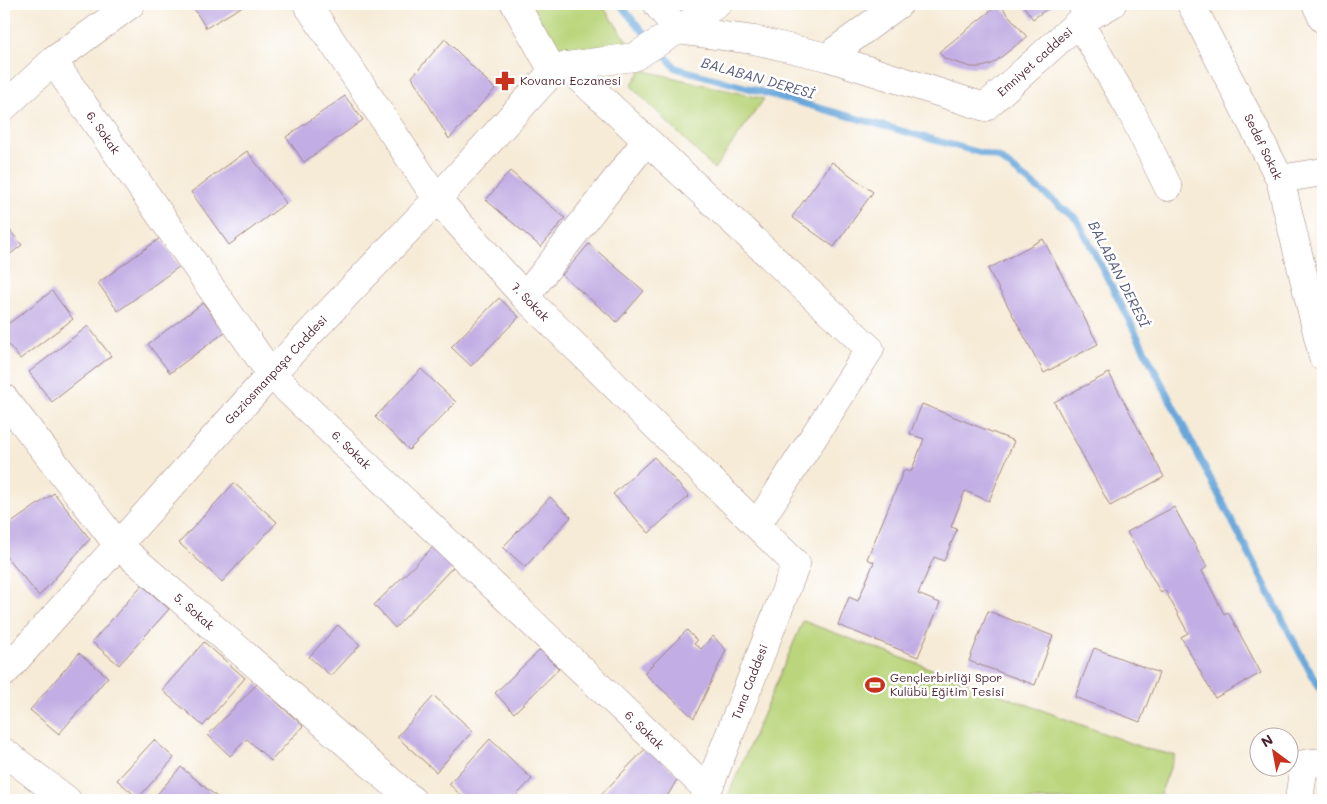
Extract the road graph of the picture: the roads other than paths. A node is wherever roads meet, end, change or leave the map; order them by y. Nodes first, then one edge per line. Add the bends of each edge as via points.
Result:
1 (132, 4) edge
2 (515, 4) edge
3 (657, 4) edge
4 (717, 4) edge
5 (899, 4) edge
6 (1112, 4) edge
7 (1191, 4) edge
8 (1316, 4) edge
9 (319, 9) edge
10 (1323, 19) edge
11 (1079, 22) junction
12 (678, 30) junction
13 (827, 57) junction
14 (53, 61) junction
15 (560, 69) junction
16 (4, 107) edge
17 (646, 141) junction
18 (1323, 172) edge
19 (1280, 179) junction
20 (1168, 187) dead end
21 (436, 199) junction
22 (525, 297) junction
23 (1323, 357) edge
24 (271, 374) junction
25 (4, 398) edge
26 (757, 525) junction
27 (118, 546) junction
28 (796, 564) joint
29 (4, 674) edge
30 (4, 752) edge
31 (1321, 763) edge
32 (706, 795) edge
33 (67, 800) edge
34 (412, 800) edge
35 (1299, 800) edge

1 - 14 street
2 - 15 street
3 - 12 street
4 - 12 street
5 - 13 street
6 - 11 street, Emniyet caddesi
7 - 19 street, Sedef Sokak
8 - 10 street
9 - 21 street, 7. Sokak
11 - 13 street, Emniyet caddesi via 985,107
11 - 20 street via 1132,111
12 - 13 street via 754,40
12 - 15 street via 634,57
14 - 16 street
14 - 24 street, 6. Sokak
15 - 17 street
15 - 21 street, Gaziosmanpaşa Caddesi
17 - 22 street
17 - 26 street via 870,349
18 - 19 street
19 - 23 street, Sedef Sokak
21 - 22 street, 7. Sokak
21 - 24 street, Gaziosmanpaşa Caddesi
22 - 26 street, 7. Sokak
24 - 27 street, Gaziosmanpaşa Caddesi
24 - 32 street, 6. Sokak
25 - 27 street, 5. Sokak
26 - 28 street, 7. Sokak
27 - 29 street, Gaziosmanpaşa Caddesi
27 - 34 street, 5. Sokak
28 - 32 street, Tuna Caddesi
30 - 33 street
31 - 35 street via 1304,764

